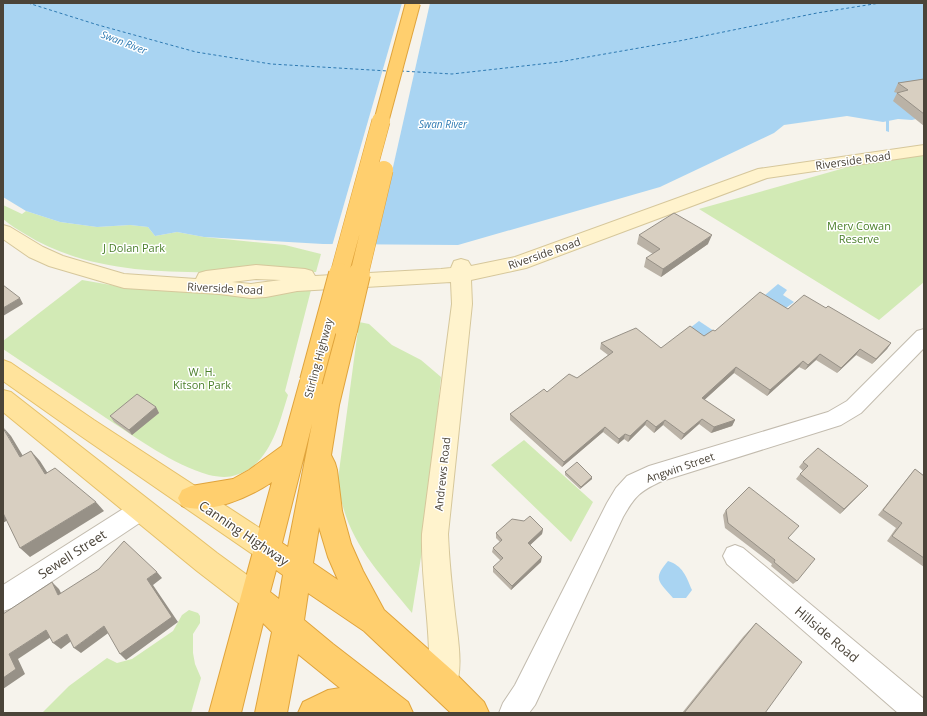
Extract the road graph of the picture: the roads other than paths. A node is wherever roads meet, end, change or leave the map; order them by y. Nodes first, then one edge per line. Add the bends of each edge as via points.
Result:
1 (413, 3) edge
2 (423, 3) edge
3 (924, 145) edge
4 (924, 150) edge
5 (3, 231) edge
6 (461, 270) junction
7 (924, 336) edge
8 (3, 368) edge
9 (322, 381) junction
10 (3, 399) edge
11 (306, 451) junction
12 (192, 498) junction
13 (142, 509) junction
14 (268, 549) junction
15 (735, 556) dead end
16 (299, 570) junction
17 (255, 598) junction
18 (3, 599) edge
19 (374, 621) junction
20 (288, 626) junction
21 (443, 683) junction
22 (386, 704) edge
23 (225, 713) edge
24 (271, 713) edge
25 (314, 713) edge
26 (473, 713) edge
27 (513, 713) edge
28 (919, 713) edge

1 - 9 highway, Stirling Highway, bridge
2 - 9 highway, Stirling Highway, bridge
3 - 6 street, Riverside Road via 731,175 539,250
4 - 6 street, Riverside Road via 764,173 520,263
5 - 6 street, Riverside Road via 36,252 56,261 124,281 251,291 297,284
6 - 21 street, Andrews Road via 462,304 435,534 444,652
7 - 27 street, Angwin Street via 854,407 834,418 635,482 615,510 525,695
8 - 12 main road, Canning Highway
9 - 11 highway, Stirling Highway
10 - 13 main road
11 - 12 highway via 234,490
11 - 14 highway, Stirling Highway
11 - 16 highway, Stirling Highway
11 - 19 highway via 326,475 330,517 341,558
12 - 14 main road, Canning Highway
13 - 17 main road
13 - 18 street, Sewell Street
14 - 16 highway, Canning Highway
14 - 17 highway, Stirling Highway
15 - 28 street, Hillside Road
16 - 19 highway, Canning Highway
16 - 20 highway, Stirling Highway
17 - 20 highway
17 - 23 highway, Stirling Highway
19 - 21 highway, Canning Highway
20 - 22 highway
20 - 24 highway, Stirling Highway
21 - 26 highway, Canning Highway
22 - 25 highway via 328,706

